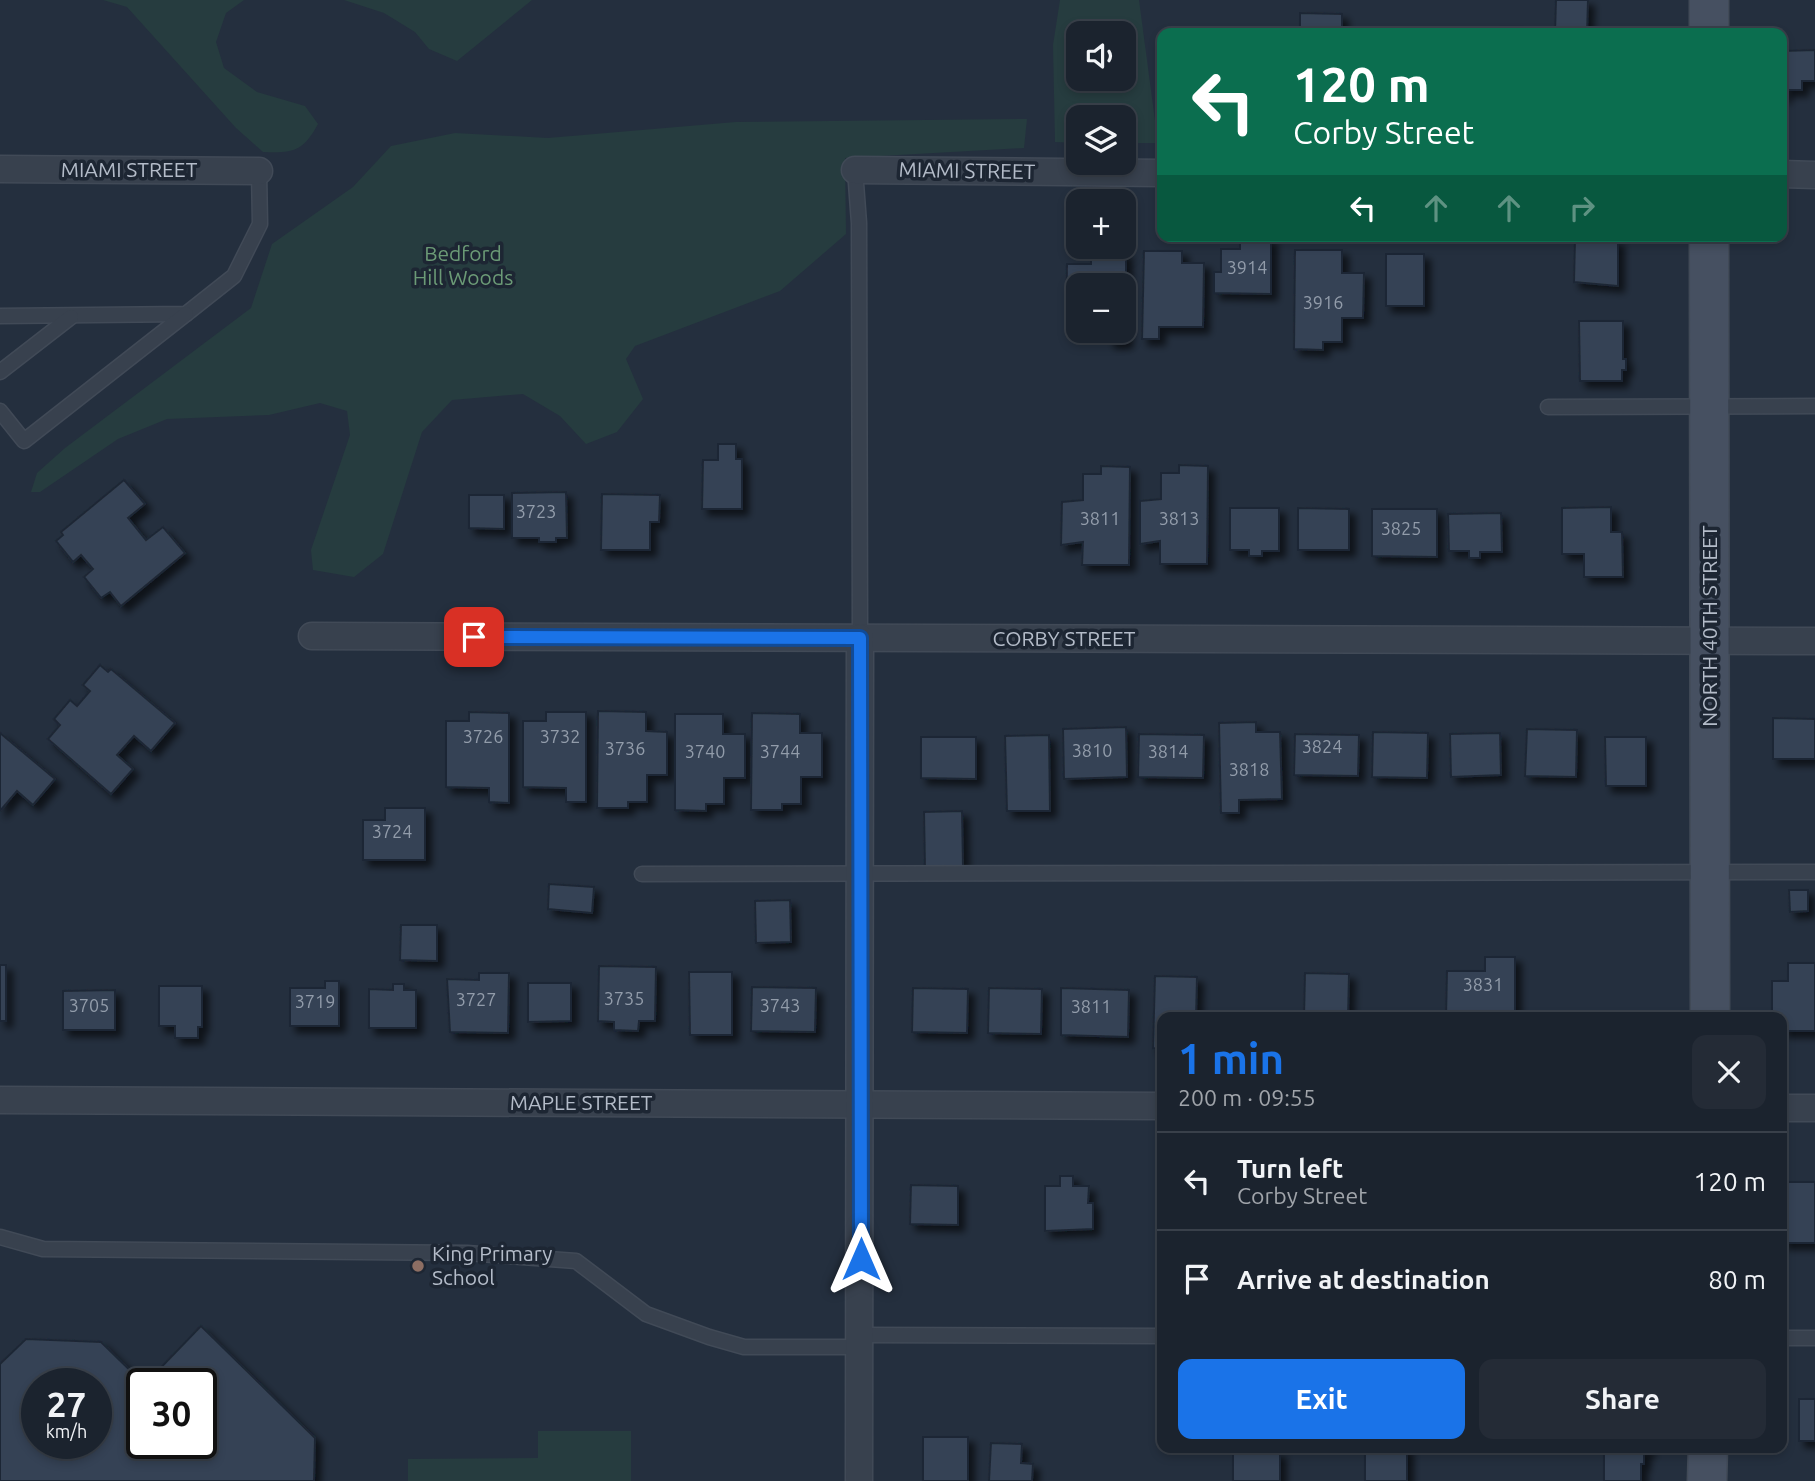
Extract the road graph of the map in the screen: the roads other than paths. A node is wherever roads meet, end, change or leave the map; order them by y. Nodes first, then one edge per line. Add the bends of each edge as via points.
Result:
1 (1709, 0) edge
2 (1709, 28) edge
3 (0, 169) edge
4 (856, 170) joint
5 (259, 171) joint
6 (1157, 173) edge
7 (1787, 174) edge
8 (1815, 175) edge
9 (1709, 242) edge
10 (186, 314) junction
11 (0, 316) edge
12 (71, 317) junction
13 (0, 372) edge
14 (1710, 405) junction
15 (1815, 405) edge
16 (1548, 407) dead end
17 (0, 411) edge
18 (313, 636) dead end
19 (860, 638) junction
20 (1710, 640) junction
21 (1815, 641) edge
22 (1710, 872) junction
23 (1815, 872) edge
24 (861, 873) junction
25 (642, 874) dead end
26 (1710, 1012) edge
27 (0, 1100) edge
28 (861, 1105) junction
29 (1157, 1106) edge
30 (1787, 1108) edge
31 (1815, 1108) edge
32 (0, 1237) edge
33 (1157, 1336) edge
34 (1787, 1338) edge
35 (1815, 1338) edge
36 (861, 1341) junction
37 (1708, 1453) edge
38 (859, 1481) edge
39 (1707, 1481) edge

1 - 2 street
3 - 5 street, MIAMI STREET
4 - 6 street, MIAMI STREET
4 - 19 lane
5 - 10 lane via 260,224 255,235 234,276
7 - 8 street
9 - 14 street, NORTH 40TH STREET
10 - 12 lane
10 - 17 lane via 24,441
11 - 12 lane
12 - 13 lane
14 - 15 lane
14 - 16 lane
14 - 20 street, NORTH 40TH STREET
18 - 19 street, CORBY STREET
19 - 20 street, CORBY STREET
19 - 24 street
20 - 21 street, CORBY STREET
20 - 22 street, NORTH 40TH STREET
22 - 23 lane
22 - 24 lane
22 - 26 street, NORTH 40TH STREET
24 - 25 lane
24 - 28 street
27 - 28 street, MAPLE STREET
28 - 29 street, MAPLE STREET
28 - 36 street
30 - 31 street
32 - 36 lane via 43,1249 467,1253 576,1261 646,1314 744,1347
33 - 36 lane
34 - 35 lane
36 - 38 street
37 - 39 street

